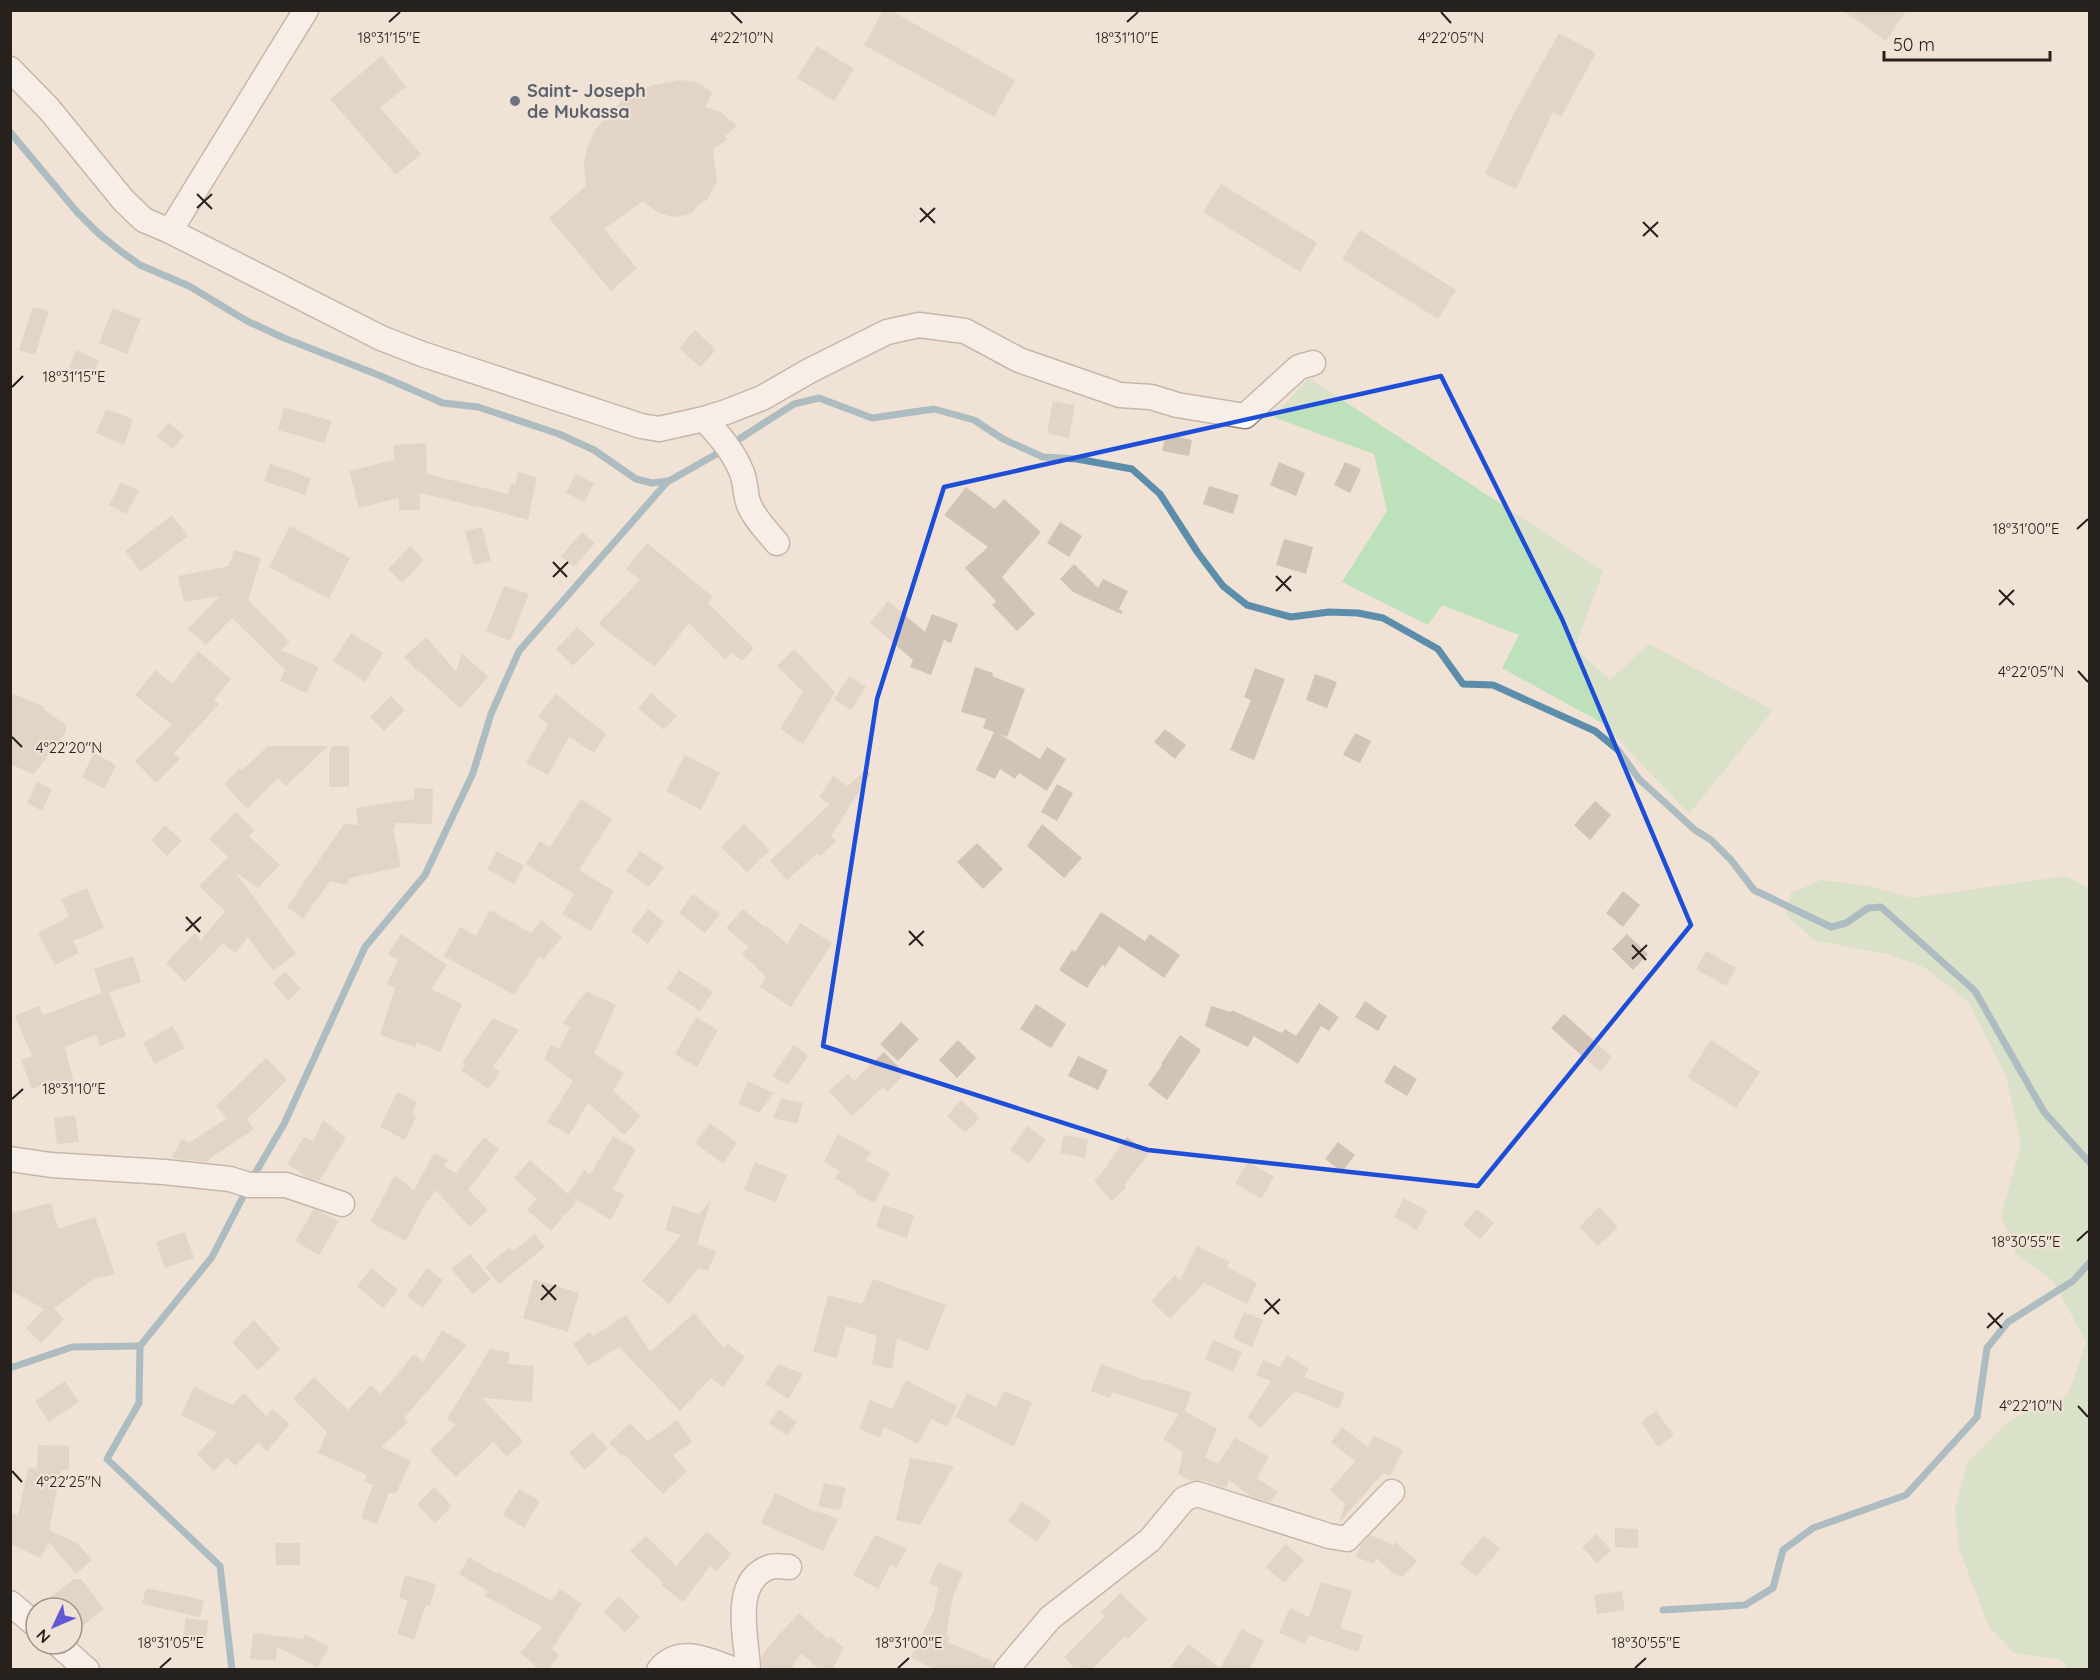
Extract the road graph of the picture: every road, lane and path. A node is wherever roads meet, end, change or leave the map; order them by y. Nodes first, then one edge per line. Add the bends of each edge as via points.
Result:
1 (306, 10) edge
2 (10, 69) edge
3 (170, 231) junction
4 (1313, 363) dead end
5 (704, 419) junction
6 (777, 543) dead end
7 (10, 1159) edge
8 (342, 1204) dead end
9 (1392, 1492) dead end
10 (789, 1567) dead end
11 (10, 1603) edge
12 (24, 1615) edge
13 (71, 1656) edge
14 (87, 1670) edge
15 (659, 1670) edge
16 (735, 1670) edge
17 (748, 1670) edge
18 (1006, 1670) edge

1 - 3 street
2 - 3 street via 49,109 124,201 144,220
3 - 5 street via 381,338 422,354 641,426 659,429
4 - 5 street via 1299,367 1245,416 1151,397 1120,395 1019,360 965,332 919,325 887,332 762,398
5 - 6 street via 725,441 743,474 749,504
7 - 8 street via 230,1179 249,1185 286,1185
9 - 18 street via 1347,1539 1197,1494 1184,1499 1150,1540 1050,1618
10 - 17 street via 771,1566 755,1577 744,1597
11 - 12 street
13 - 14 street
15 - 16 street via 687,1654

